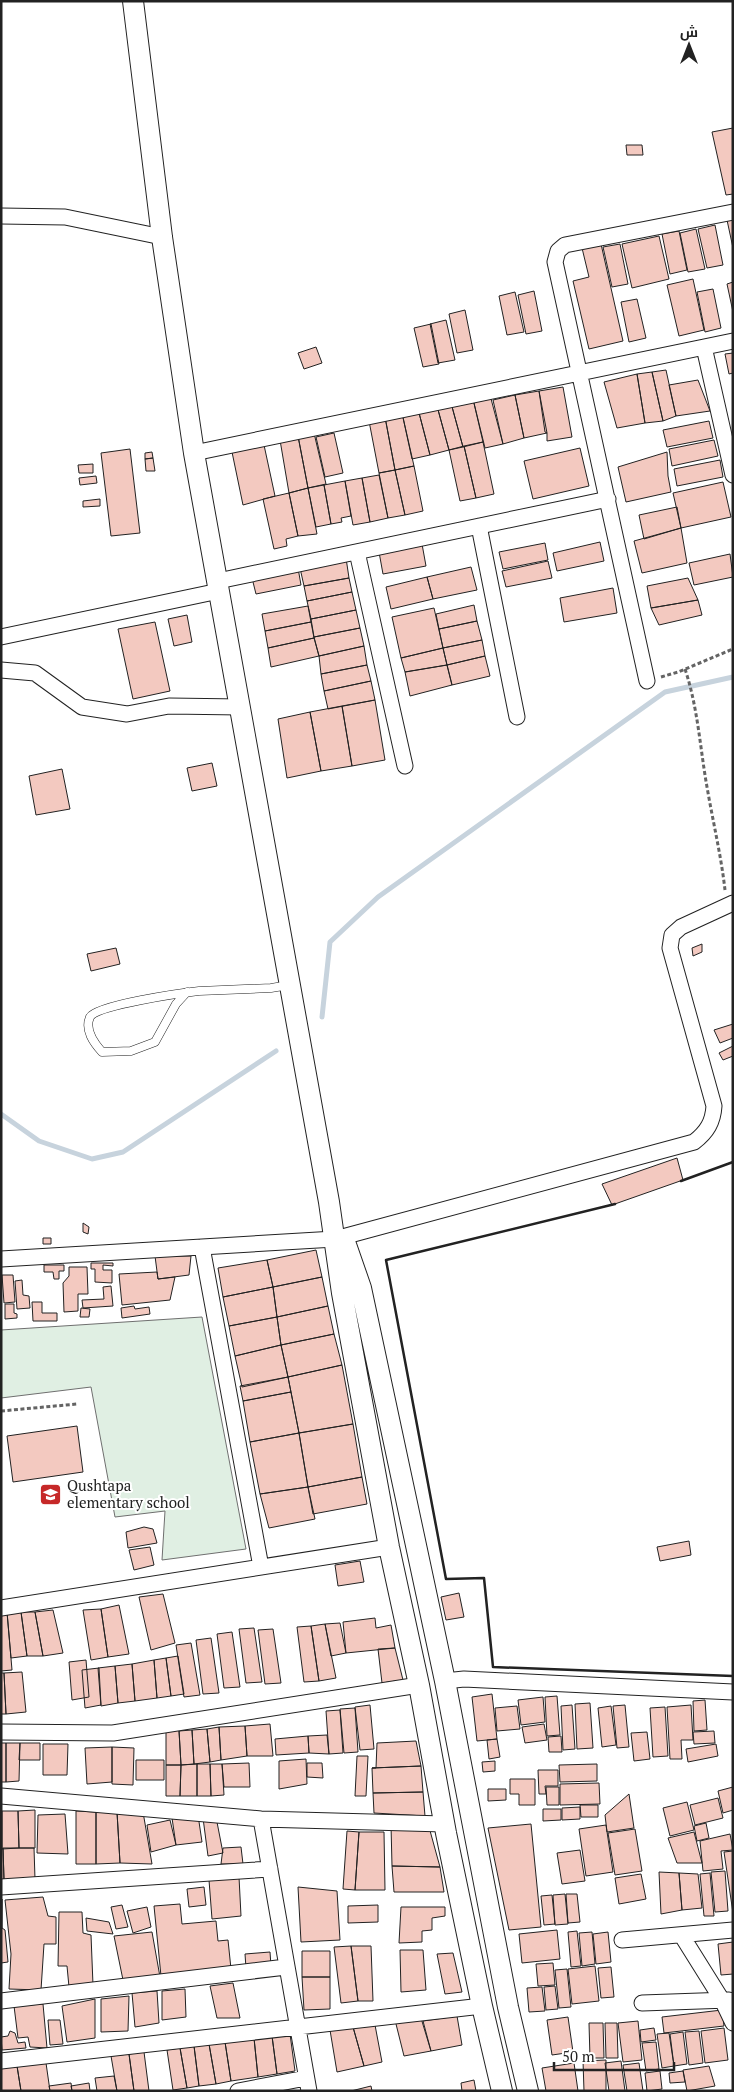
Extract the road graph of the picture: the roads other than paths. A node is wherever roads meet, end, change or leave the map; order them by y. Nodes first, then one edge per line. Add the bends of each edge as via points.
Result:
1 (133, 1) edge
2 (733, 212) edge
3 (1, 216) edge
4 (162, 237) junction
5 (733, 341) edge
6 (704, 347) junction
7 (579, 373) junction
8 (194, 453) junction
9 (733, 475) edge
10 (608, 499) junction
11 (479, 526) junction
12 (356, 552) junction
13 (218, 586) junction
14 (1, 637) edge
15 (1, 670) edge
16 (648, 681) road end
17 (241, 706) junction
18 (517, 717) dead end
19 (405, 766) dead end
20 (731, 909) edge
21 (290, 985) junction
22 (187, 992) junction
23 (339, 1238) junction
24 (202, 1247) junction
25 (1, 1259) edge
26 (389, 1547) junction
27 (262, 1567) junction
28 (1, 1608) edge
29 (445, 1681) junction
30 (419, 1685) junction
31 (733, 1692) edge
32 (1, 1732) edge
33 (1, 1796) edge
34 (261, 1819) junction
35 (444, 1824) junction
36 (270, 1869) junction
37 (1, 1886) edge
38 (733, 1930) edge
39 (682, 1936) junction
40 (622, 1940) dead end
41 (286, 1967) junction
42 (727, 2000) edge
43 (1, 2001) edge
44 (642, 2002) dead end
45 (482, 2006) junction
46 (733, 2022) edge
47 (296, 2027) junction
48 (1, 2061) edge
49 (308, 2085) edge
50 (238, 2091) edge
51 (502, 2091) edge
52 (528, 2091) edge

1 - 4 street
2 - 7 street via 565,245 558,251 555,262
3 - 4 street via 65,216
4 - 8 street
5 - 6 street
6 - 7 street
6 - 9 street
7 - 8 street
7 - 10 street
8 - 13 street
10 - 11 street
10 - 16 street
11 - 12 street
11 - 18 street
12 - 13 street
12 - 19 street
13 - 14 street
13 - 17 street
15 - 17 street via 35,673 82,706 127,714 168,706
17 - 21 street
20 - 23 street via 681,927 672,935 670,948 714,1106 713,1117 703,1136 684,1146
21 - 22 lane
21 - 23 street via 329,1202
22 - 22 lane via 96,1011 90,1018 93,1042 102,1052 131,1051 155,1042 176,1004
23 - 24 street
23 - 26 street via 342,1293
23 - 29 street via 361,1288
24 - 25 street
24 - 27 street
26 - 27 street
26 - 30 street
27 - 28 street
29 - 31 street
29 - 52 street via 508,2007
30 - 32 street via 112,1733
30 - 35 street
33 - 34 street
34 - 35 street
34 - 36 street
35 - 45 street
36 - 37 street
36 - 41 street
38 - 39 street
39 - 40 street
39 - 42 street
41 - 43 street
41 - 47 street
42 - 44 street
42 - 46 street
45 - 47 street
45 - 51 street
47 - 48 street
47 - 49 street
49 - 50 street

